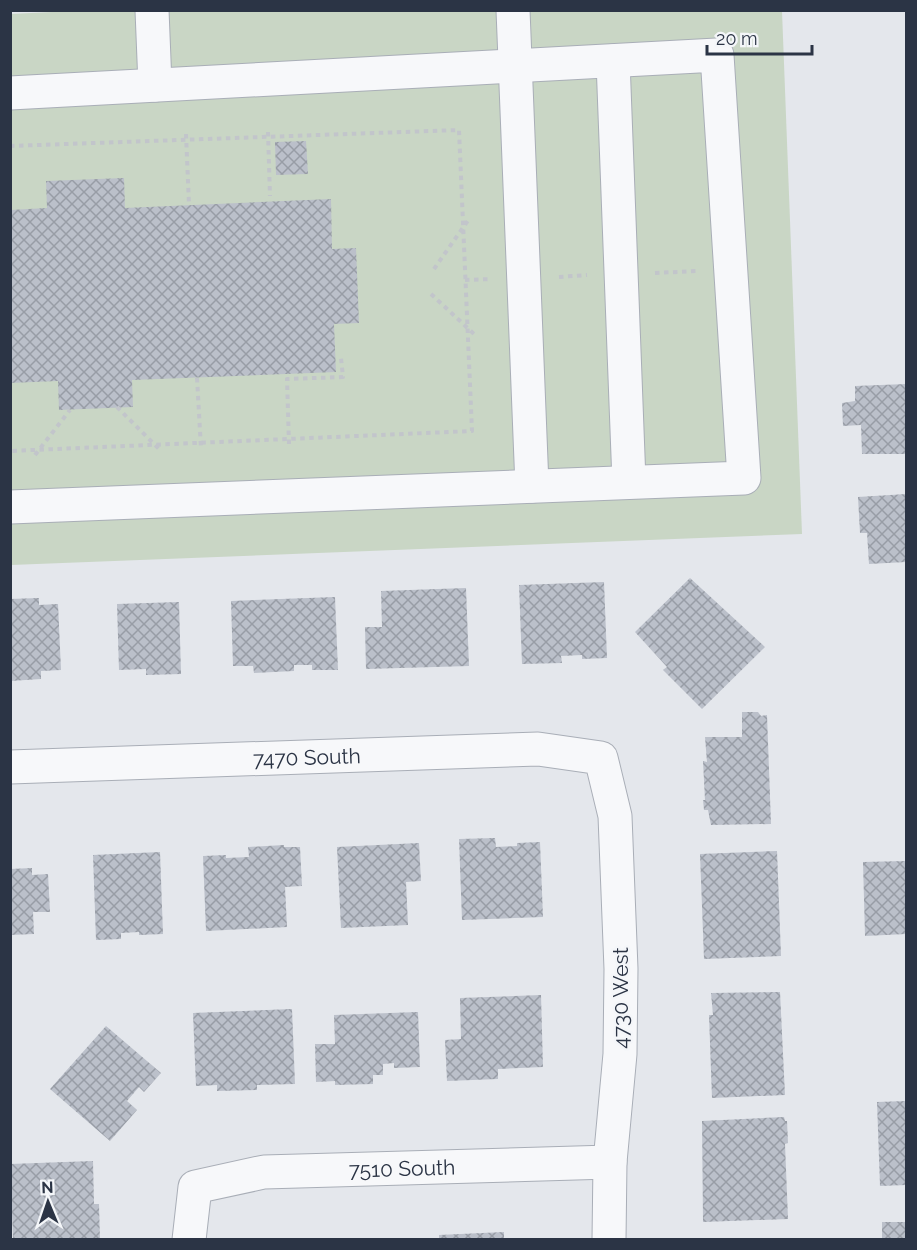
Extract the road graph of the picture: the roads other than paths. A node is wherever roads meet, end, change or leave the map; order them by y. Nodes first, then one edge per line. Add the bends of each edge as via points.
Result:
1 (152, 10) edge
2 (513, 10) edge
3 (613, 61) junction
4 (515, 66) junction
5 (155, 85) junction
6 (10, 93) edge
7 (629, 482) junction
8 (532, 486) junction
9 (10, 507) edge
10 (601, 758) joint
11 (10, 767) edge
12 (610, 1162) junction
13 (189, 1239) edge
14 (609, 1239) edge

1 - 5 street
2 - 4 street
3 - 4 street
3 - 7 street
3 - 7 street via 717,55 744,478
4 - 5 street
4 - 8 street
5 - 6 street
7 - 8 street
8 - 9 street
10 - 11 street, 7470 South via 538,749
10 - 12 street, 4730 West via 615,816 621,969 620,1054
12 - 13 street, 7510 South via 264,1172 195,1187
12 - 14 street, 4730 West

